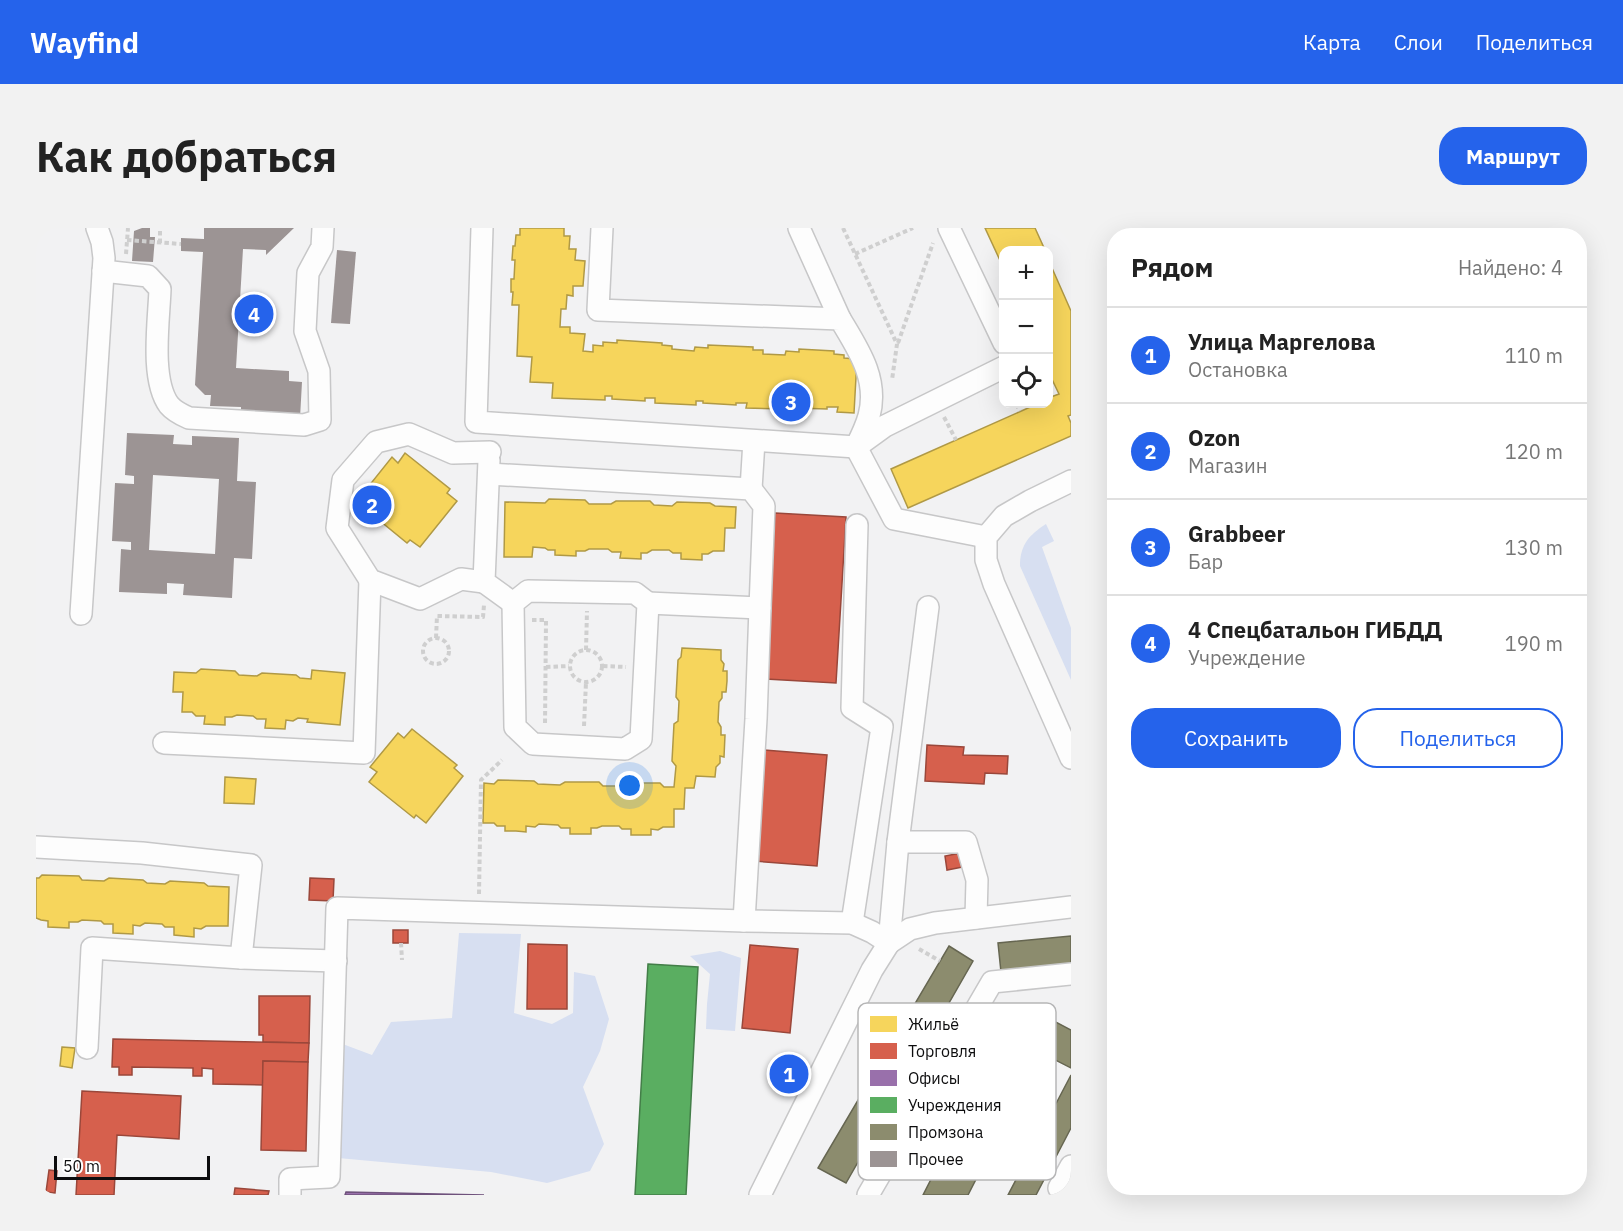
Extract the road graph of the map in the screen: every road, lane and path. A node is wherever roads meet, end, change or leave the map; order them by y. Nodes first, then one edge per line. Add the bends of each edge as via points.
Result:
1 (97, 228) edge
2 (160, 228) edge
3 (323, 228) edge
4 (482, 228) edge
5 (602, 228) edge
6 (799, 228) edge
7 (843, 228) edge
8 (913, 228) edge
9 (941, 233) edge
10 (127, 240) dead end
11 (160, 243) junction
12 (181, 244) dead end
13 (855, 254) junction
14 (103, 271) junction
15 (840, 319) junction
16 (999, 334) edge
17 (897, 344) junction
18 (999, 369) edge
19 (890, 391) dead end
20 (1018, 408) edge
21 (1020, 411) dead end
22 (491, 423) junction
23 (754, 441) junction
24 (856, 447) junction
25 (490, 452) junction
26 (489, 474) junction
27 (1071, 481) edge
28 (751, 489) junction
29 (857, 525) dead end
30 (986, 537) junction
31 (370, 580) junction
32 (488, 585) junction
33 (587, 592) junction
34 (648, 603) junction
35 (928, 607) dead end
36 (760, 608) junction
37 (514, 612) junction
38 (81, 614) dead end
39 (436, 638) junction
40 (586, 650) junction
41 (569, 666) junction
42 (546, 667) junction
43 (586, 682) junction
44 (515, 727) junction
45 (164, 743) dead end
46 (583, 747) junction
47 (1071, 758) edge
48 (501, 760) dead end
49 (898, 842) junction
50 (36, 847) edge
51 (1071, 907) edge
52 (479, 912) junction
53 (976, 918) junction
54 (744, 921) junction
55 (852, 923) junction
56 (401, 943) dead end
57 (889, 943) junction
58 (919, 949) dead end
59 (241, 958) junction
60 (402, 960) dead end
61 (336, 961) junction
62 (940, 962) dead end
63 (1071, 975) edge
64 (980, 1003) edge
65 (87, 1048) dead end
66 (1071, 1166) edge
67 (877, 1180) edge
68 (1062, 1192) edge
69 (290, 1195) edge
70 (760, 1195) edge
71 (868, 1195) edge

1 - 14 street via 102,242
2 - 11 path
3 - 14 street via 322,247 308,273 305,331 319,371 320,420 304,424 189,418 178,412 169,404 159,379 160,289 148,276
4 - 22 street via 476,422
5 - 15 street via 598,310
6 - 15 street
7 - 13 path
8 - 13 path
9 - 16 street
9 - 17 path
10 - 11 path
11 - 12 path
13 - 17 path
14 - 38 street via 101,426
15 - 24 street via 865,364 871,386 869,416
17 - 19 path
18 - 24 street via 885,426
20 - 21 path
22 - 23 street
22 - 25 street
23 - 24 street
23 - 28 street
24 - 30 street via 894,519
25 - 26 street
25 - 31 street via 453,453 409,434 376,442 343,480 337,528
26 - 28 street
26 - 32 street
27 - 30 street via 1004,516
28 - 36 street via 764,506
29 - 55 street via 852,708 882,727
30 - 47 street via 986,560 994,584
31 - 32 street via 420,599 461,579
31 - 45 street via 364,753
32 - 37 street
32 - 39 path via 483,617 436,616
33 - 34 street via 635,593
33 - 37 street via 528,591
33 - 40 path
34 - 36 street
34 - 46 street via 641,739 625,749
35 - 49 street
36 - 54 street
37 - 42 path via 546,620
37 - 44 street
39 - 39 path via 428,641 423,651 433,664 444,662 449,651 444,641
40 - 41 path via 576,653
40 - 43 path via 597,653 603,666 596,679
41 - 42 path
41 - 43 path via 576,679
42 - 44 path via 545,727
43 - 46 path
44 - 46 street via 532,744
48 - 52 path via 481,780
49 - 53 street via 966,842 977,880
49 - 57 street
50 - 59 street via 251,865
51 - 53 street
52 - 54 street
52 - 61 street via 337,908
53 - 57 street via 910,929
54 - 55 street
55 - 57 street
56 - 60 path
57 - 70 street
58 - 62 path
59 - 61 street
59 - 65 street via 92,948
61 - 69 street via 329,1177 290,1179
63 - 64 street via 992,982
66 - 68 street
67 - 71 street

